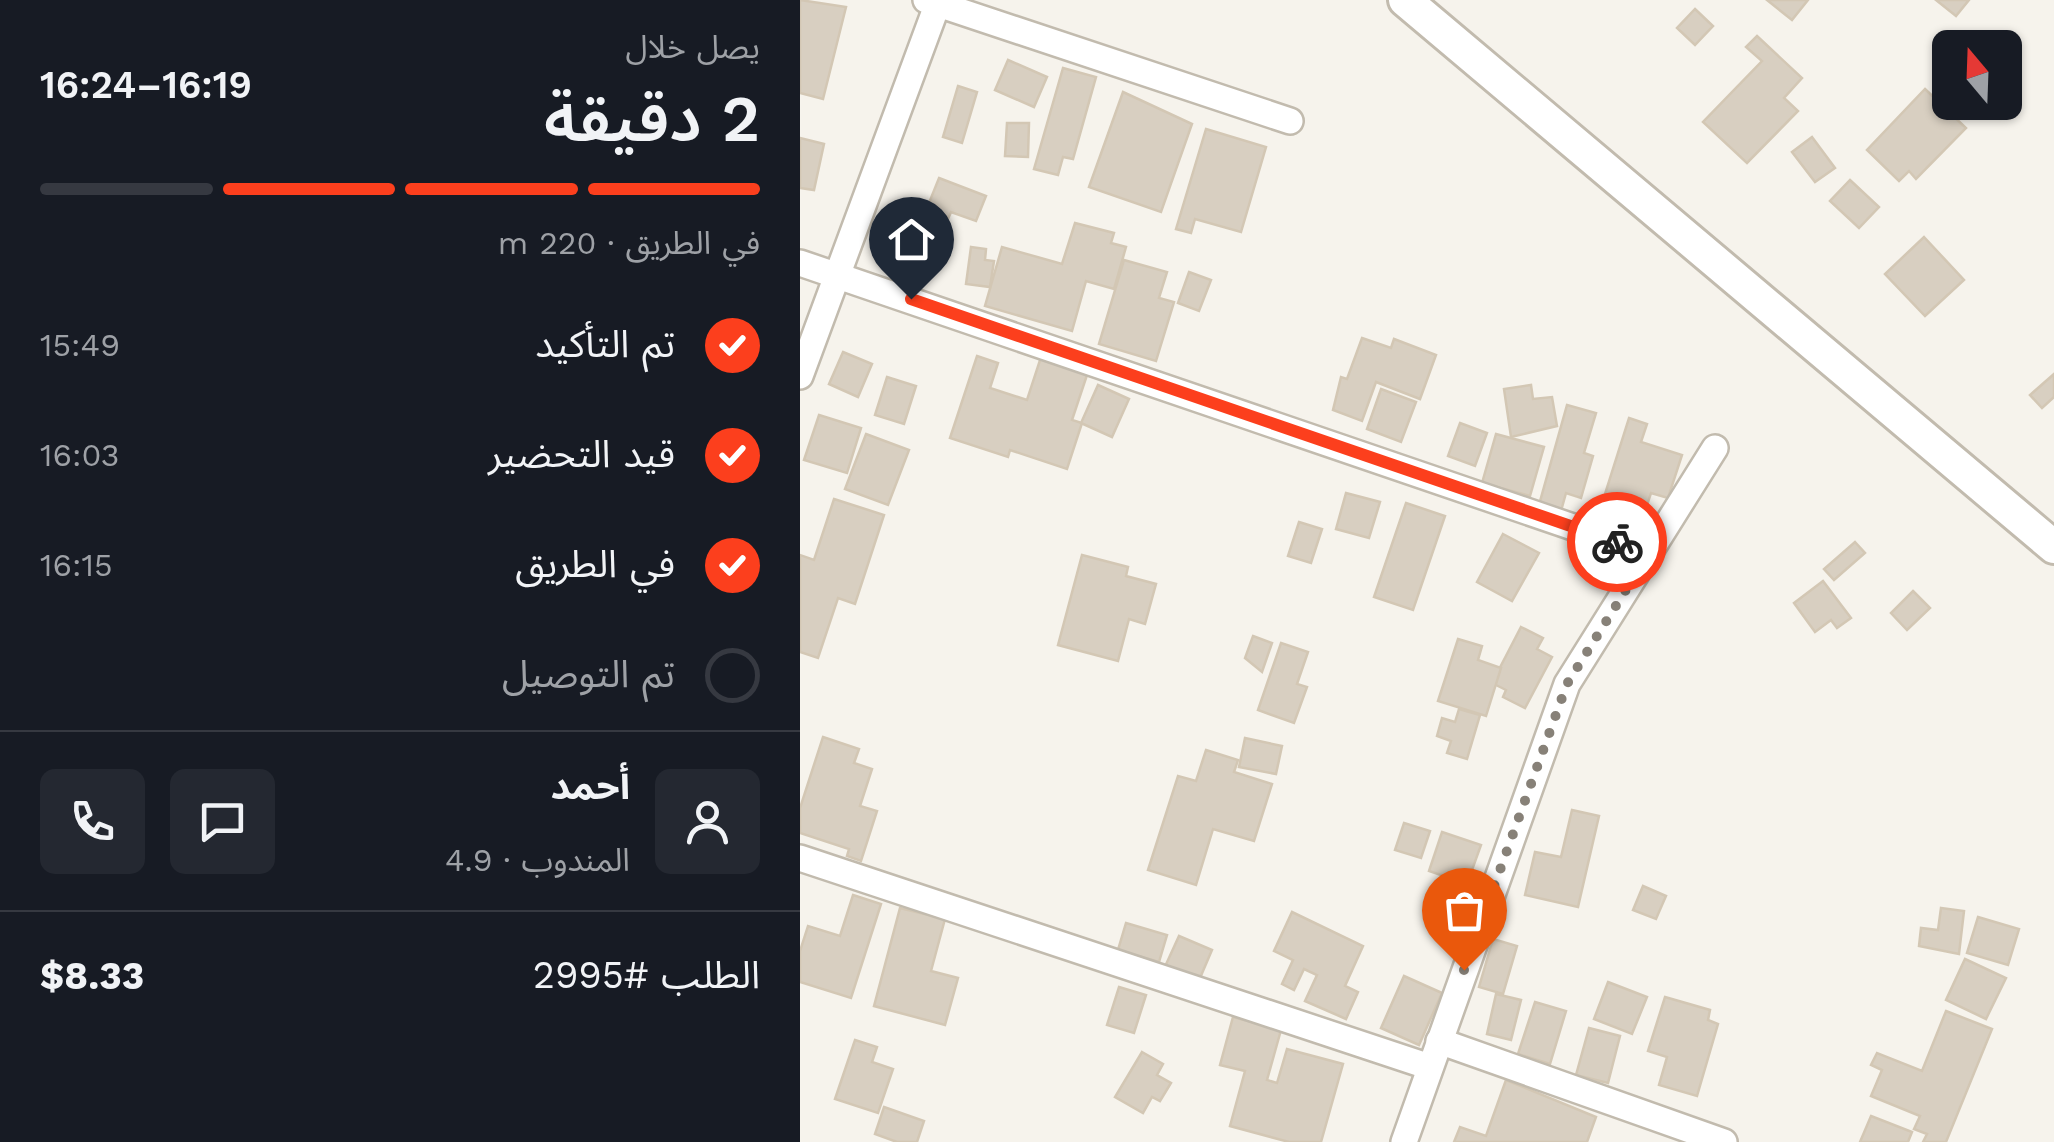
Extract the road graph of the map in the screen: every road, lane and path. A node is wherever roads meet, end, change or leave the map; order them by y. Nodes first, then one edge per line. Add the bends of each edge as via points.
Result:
1 (1405, 0) edge
2 (934, 1) edge
3 (1290, 121) dead end
4 (800, 263) edge
5 (837, 274) junction
6 (800, 376) edge
7 (1715, 448) dead end
8 (2054, 548) edge
9 (1649, 553) junction
10 (800, 858) edge
11 (1439, 1041) junction
12 (1430, 1067) junction
13 (1404, 1142) edge
14 (1724, 1142) edge

1 - 8 street
2 - 3 street
2 - 5 street
4 - 5 street
5 - 6 street
5 - 9 street
7 - 9 street
9 - 11 street via 1567,684
10 - 12 street
11 - 12 street
11 - 14 street
12 - 13 street

